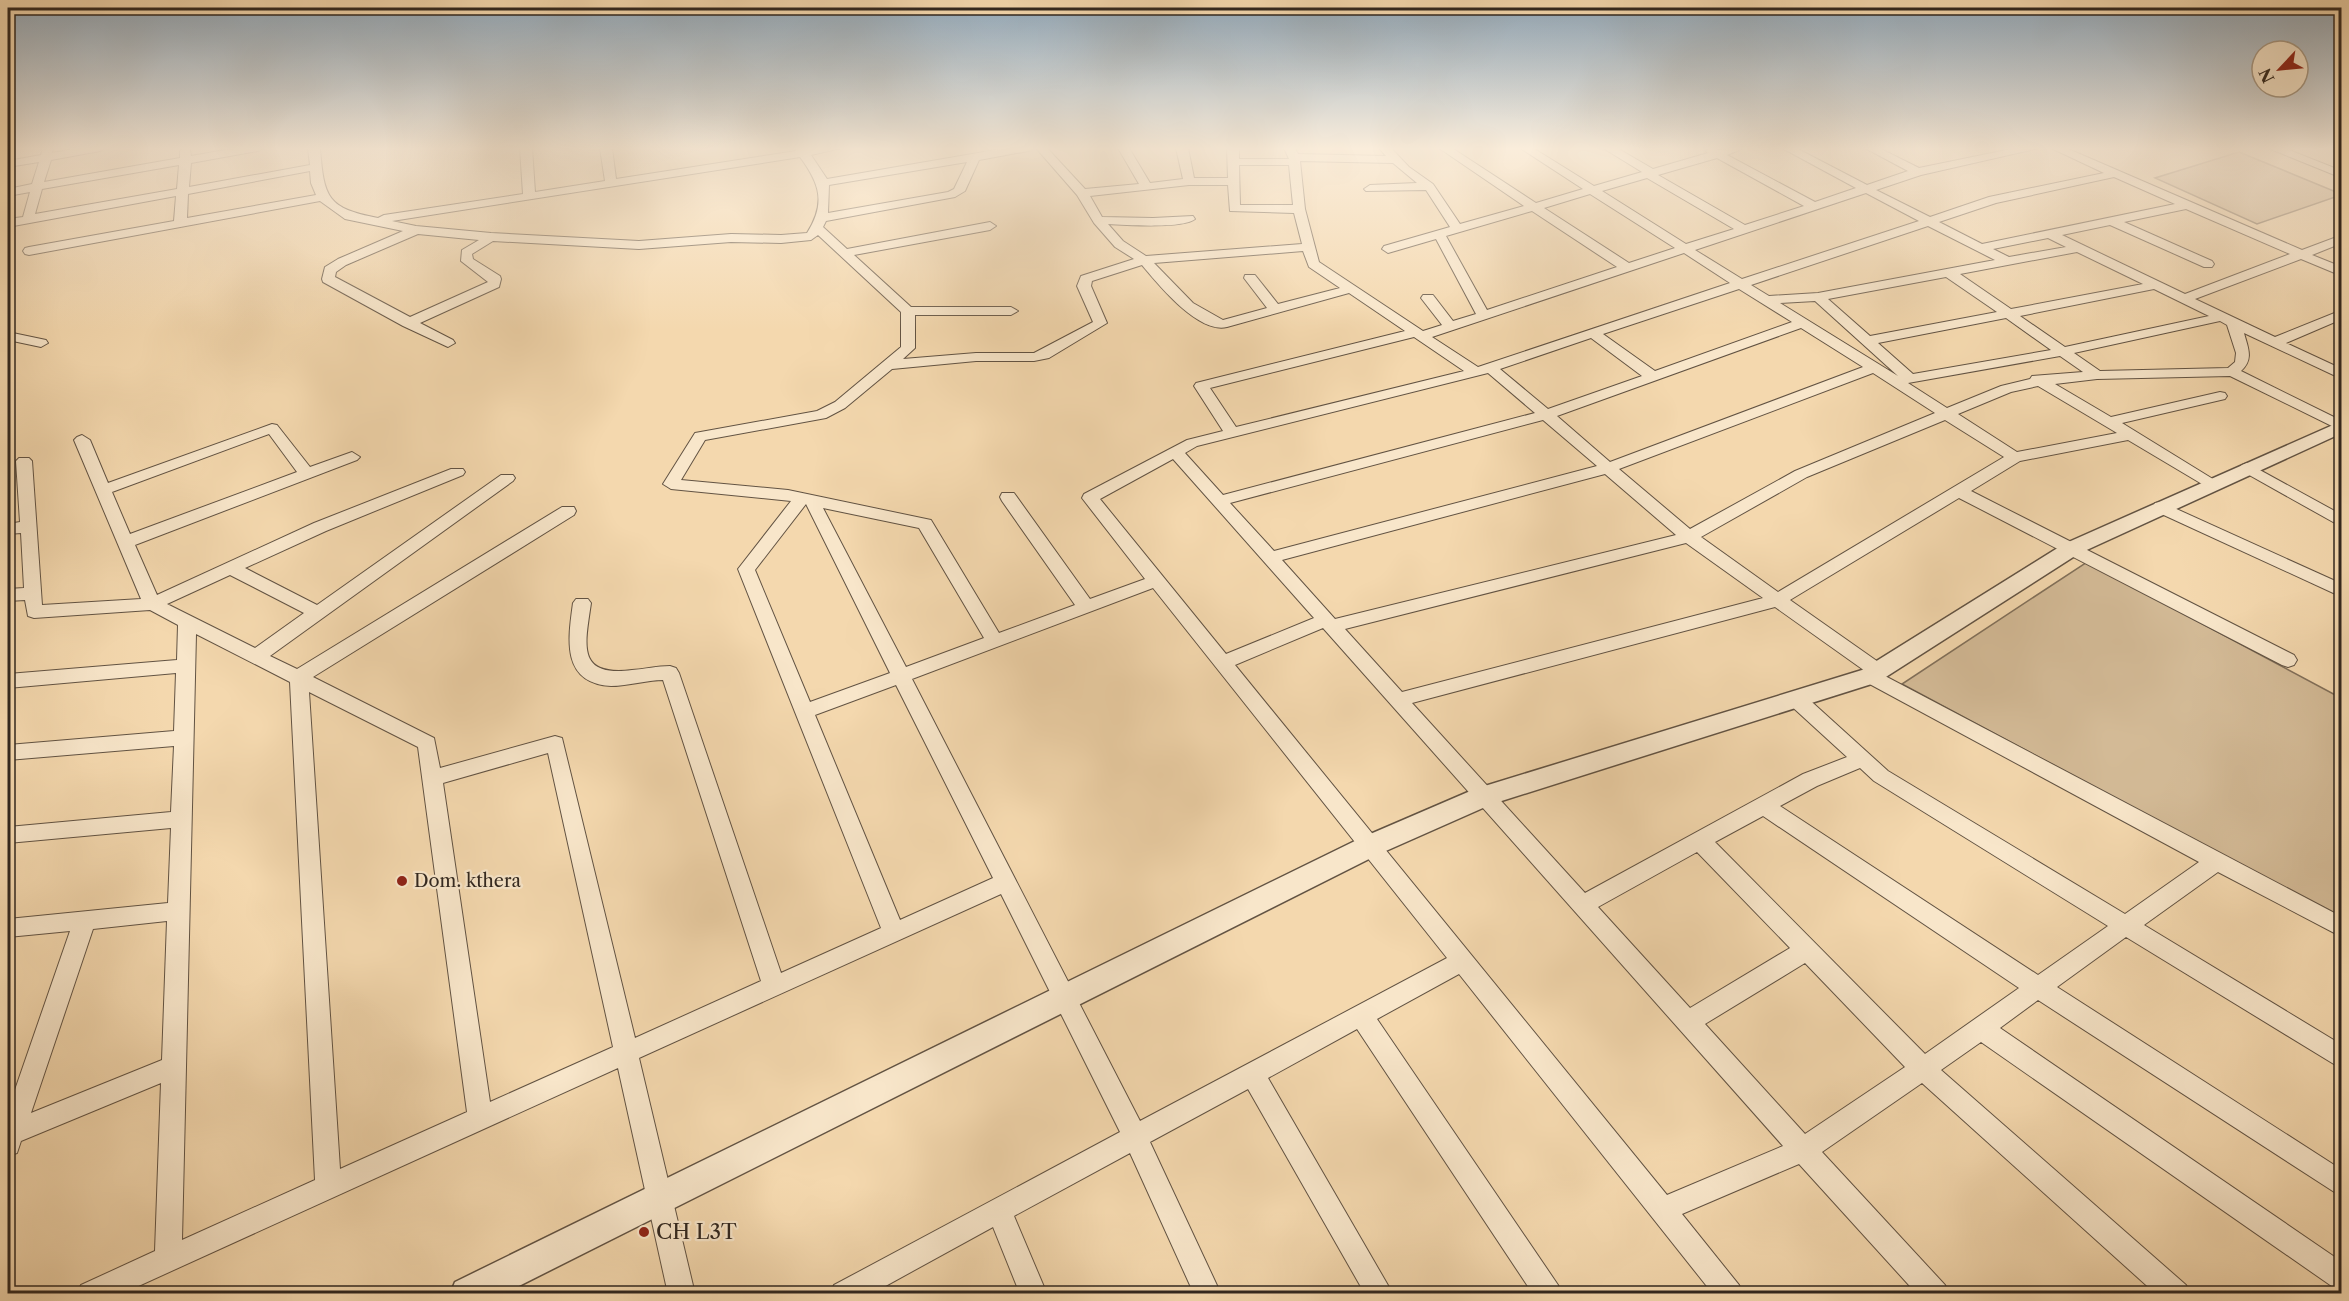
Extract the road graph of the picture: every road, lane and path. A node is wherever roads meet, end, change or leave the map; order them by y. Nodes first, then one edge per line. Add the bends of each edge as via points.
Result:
1 (31, 209) edge
2 (85, 209) edge
3 (181, 209) edge
4 (261, 209) edge
5 (339, 209) edge
6 (448, 209) edge
7 (823, 209) edge
8 (886, 209) edge
9 (1091, 209) edge
10 (1280, 209) edge
11 (1299, 209) joint
12 (1444, 209) edge
13 (1528, 209) edge
14 (1537, 209) edge
15 (1621, 209) edge
16 (1709, 209) edge
17 (1805, 209) edge
18 (1904, 209) edge
19 (1966, 209) edge
20 (2170, 209) edge
21 (2196, 209) edge
22 (28, 219) junction
23 (1189, 219) dead end
24 (1098, 220) junction
25 (369, 221) junction
26 (1928, 221) junction
27 (2112, 221) junction
28 (8, 223) edge
29 (819, 223) junction
30 (180, 224) junction
31 (990, 226) dead end
32 (1457, 229) junction
33 (1743, 229) junction
34 (416, 230) junction
35 (1439, 234) junction
36 (2050, 234) junction
37 (491, 237) junction
38 (2342, 239) edge
39 (1309, 247) junction
40 (1981, 248) junction
41 (2079, 248) junction
42 (1388, 249) dead end
43 (1684, 249) junction
44 (29, 251) dead end
45 (844, 253) junction
46 (2301, 254) junction
47 (1144, 260) junction
48 (2006, 261) junction
49 (2208, 264) dead end
50 (1627, 268) junction
51 (1947, 272) junction
52 (2342, 272) edge
53 (1250, 278) dead end
54 (1740, 284) junction
55 (2157, 285) junction
56 (1350, 289) junction
57 (1818, 297) junction
58 (1428, 298) dead end
59 (2184, 299) junction
60 (1766, 300) junction
61 (1275, 309) junction
62 (908, 311) junction
63 (1011, 311) dead end
64 (2008, 314) junction
65 (2342, 314) edge
66 (1483, 315) junction
67 (2228, 321) junction
68 (408, 323) junction
69 (1802, 323) junction
70 (1450, 326) junction
71 (1593, 333) junction
72 (1419, 334) junction
73 (8, 336) edge
74 (1867, 341) junction
75 (2276, 342) junction
76 (41, 343) dead end
77 (448, 343) dead end
78 (2062, 352) junction
79 (2342, 361) edge
80 (2013, 362) junction
81 (887, 365) junction
82 (2326, 367) junction
83 (1874, 368) junction
84 (1483, 370) junction
85 (2232, 372) junction
86 (2097, 375) junction
87 (2342, 375) edge
88 (1652, 376) junction
89 (1910, 379) junction
90 (1895, 381) junction
91 (2039, 381) junction
92 (2220, 396) dead end
93 (1945, 413) junction
94 (1546, 415) junction
95 (2109, 422) junction
96 (2341, 427) edge
97 (1232, 433) junction
98 (2131, 435) junction
99 (82, 440) dead end
100 (1175, 452) junction
101 (351, 457) dead end
102 (2015, 457) junction
103 (24, 461) dead end
104 (1608, 468) junction
105 (2247, 468) junction
106 (457, 472) dead end
107 (307, 474) junction
108 (507, 478) dead end
109 (2213, 484) junction
110 (103, 490) junction
111 (1959, 491) junction
112 (1008, 497) dead end
113 (807, 499) junction
114 (1218, 501) junction
115 (2161, 507) junction
116 (568, 511) dead end
117 (2342, 522) edge
118 (28, 527) junction
119 (8, 529) edge
120 (1689, 537) junction
121 (126, 542) junction
122 (2071, 549) junction
123 (1270, 558) junction
124 (229, 567) junction
125 (1156, 581) junction
126 (2342, 591) edge
127 (32, 594) junction
128 (8, 595) edge
129 (1777, 600) junction
130 (582, 603) dead end
131 (152, 604) junction
132 (1086, 607) junction
133 (318, 613) junction
134 (187, 621) junction
135 (1328, 623) junction
136 (995, 641) junction
137 (257, 657) junction
138 (2288, 660) dead end
139 (1222, 663) junction
140 (186, 666) junction
141 (1874, 674) junction
142 (902, 675) junction
143 (299, 677) junction
144 (8, 681) edge
145 (1796, 699) junction
146 (1398, 700) junction
147 (804, 712) junction
148 (184, 738) junction
149 (8, 752) edge
150 (1863, 759) junction
151 (432, 778) junction
152 (1484, 796) junction
153 (1764, 806) junction
154 (182, 819) junction
155 (8, 835) edge
156 (1700, 841) junction
157 (1370, 846) junction
158 (2217, 861) junction
159 (1006, 882) junction
160 (1582, 905) junction
161 (179, 911) junction
162 (85, 920) junction
163 (2124, 925) junction
164 (8, 927) edge
165 (2342, 928) edge
166 (894, 932) junction
167 (1807, 950) junction
168 (1462, 961) junction
169 (774, 986) junction
170 (2037, 987) junction
171 (1065, 997) junction
172 (1361, 1015) junction
173 (1687, 1022) junction
174 (1980, 1028) junction
175 (626, 1053) junction
176 (2342, 1058) edge
177 (174, 1066) junction
178 (1923, 1069) junction
179 (1252, 1073) junction
180 (480, 1118) junction
181 (1136, 1136) junction
182 (9, 1138) edge
183 (1803, 1150) junction
184 (2342, 1185) edge
185 (328, 1187) junction
186 (660, 1198) junction
187 (999, 1210) junction
188 (1662, 1210) junction
189 (168, 1258) junction
190 (2342, 1278) edge
191 (878, 1285) edge
192 (90, 1293) edge
193 (467, 1293) edge
194 (682, 1293) edge
195 (843, 1293) edge
196 (1034, 1293) edge
197 (1208, 1293) edge
198 (1380, 1293) edge
199 (1549, 1293) edge
200 (1730, 1293) edge
201 (1936, 1293) edge
202 (2177, 1293) edge

1 - 22 street
2 - 22 street
3 - 30 street
4 - 30 street
5 - 25 street
6 - 25 street
7 - 29 street
8 - 29 street
9 - 24 street
10 - 11 street
11 - 39 street
12 - 32 street
13 - 32 street
14 - 50 street
15 - 43 street
16 - 33 street
17 - 33 street
18 - 26 street
19 - 26 street
20 - 27 street
21 - 46 street
22 - 28 street
23 - 24 street
24 - 47 street via 1119,244
25 - 34 street
26 - 40 street
26 - 54 street
27 - 36 street
27 - 49 street
29 - 37 street via 811,236 805,238 731,238 639,245
29 - 45 street
30 - 44 street
31 - 45 street
32 - 35 street
33 - 43 street
34 - 37 street
34 - 68 street via 342,262 330,270 328,279
35 - 42 street
35 - 66 street
36 - 40 street
36 - 41 street
37 - 68 street via 466,253 467,261 495,279 494,284
38 - 46 street
39 - 47 street
39 - 56 street via 1313,264
40 - 48 street
41 - 48 street
41 - 55 street
43 - 50 street
43 - 54 street
45 - 62 street
46 - 52 street
46 - 59 street
47 - 61 street via 1190,310 1207,319 1222,324
47 - 81 street via 1086,279 1084,286 1100,323 1044,355
48 - 51 street
50 - 66 street
51 - 57 street
51 - 64 street
53 - 61 street
54 - 60 street
54 - 71 street
55 - 59 street
55 - 64 street
56 - 61 street
56 - 72 street
57 - 60 street
57 - 74 street
58 - 70 street
59 - 67 street
60 - 69 street
62 - 63 street
62 - 81 street via 909,348
64 - 74 street
64 - 78 street
65 - 75 street
66 - 70 street
67 - 75 street
67 - 78 street
67 - 85 street via 2243,353 2241,363
68 - 77 street
69 - 83 street
69 - 88 street
70 - 72 street
71 - 84 street
71 - 88 street
72 - 84 street
72 - 97 street via 1201,386
73 - 76 street
74 - 89 street
75 - 82 street
78 - 80 street
78 - 86 street
79 - 82 street
80 - 89 street
80 - 91 street
81 - 113 street via 840,405 821,415 700,436 671,484
82 - 87 street
83 - 90 street
83 - 104 street
84 - 94 street
84 - 97 street
85 - 86 street
85 - 96 street
86 - 91 street
88 - 94 street
89 - 90 street
90 - 93 street
91 - 93 street via 2006,389
91 - 95 street
92 - 95 street
93 - 102 street
93 - 120 street via 1801,474
94 - 104 street
94 - 114 street
95 - 98 street
96 - 105 street
97 - 100 street via 1192,442
98 - 102 street
98 - 109 street
99 - 110 street
100 - 114 street
100 - 125 street via 1090,498
101 - 107 street
102 - 111 street
103 - 118 street
104 - 120 street
104 - 123 street
105 - 109 street
105 - 117 street
106 - 124 street
107 - 110 street via 272,428
107 - 121 street
108 - 133 street
109 - 115 street
110 - 121 street
111 - 122 street
111 - 129 street
112 - 132 street
113 - 136 street via 925,524
113 - 142 street
113 - 147 street via 746,569
114 - 123 street
115 - 122 street
115 - 126 street
116 - 143 street
118 - 119 street
118 - 127 street
120 - 129 street
120 - 135 street
121 - 131 street
122 - 138 street
122 - 141 street
123 - 135 street
124 - 131 street
124 - 133 street
125 - 132 street
125 - 139 street
127 - 128 street
127 - 131 street via 34,612
129 - 141 street
129 - 146 street
130 - 169 street via 576,649 587,670 602,678 616,679 670,673
131 - 134 street
132 - 136 street
133 - 137 street
134 - 137 street
134 - 140 street
135 - 139 street
135 - 146 street
136 - 142 street
137 - 143 street
139 - 157 street
140 - 144 street
140 - 148 street
141 - 145 street
141 - 158 street
142 - 147 street
142 - 159 street
143 - 151 street via 427,743
143 - 185 street
145 - 150 street
145 - 152 street
146 - 152 street
147 - 166 street
148 - 149 street
148 - 154 street
150 - 153 street via 1810,780
150 - 163 street via 1881,776
151 - 175 street via 555,743
151 - 180 street
152 - 157 street
152 - 160 street
153 - 156 street
153 - 170 street
154 - 155 street
154 - 161 street
156 - 160 street
156 - 167 street
157 - 168 street
157 - 171 street
158 - 163 street
158 - 165 street
159 - 166 street
159 - 171 street
160 - 173 street
161 - 162 street
161 - 177 street
162 - 164 street
162 - 182 street
163 - 170 street
163 - 176 street
166 - 169 street
167 - 173 street
167 - 178 street
168 - 172 street
168 - 188 street
169 - 175 street
170 - 174 street
170 - 184 street
171 - 181 street
171 - 186 street
172 - 179 street
172 - 199 street
173 - 183 street
174 - 178 street
174 - 190 street
175 - 180 street
175 - 186 street
177 - 182 street
177 - 189 street
178 - 183 street
178 - 202 street
179 - 181 street
179 - 198 street
180 - 185 street
181 - 187 street
181 - 197 street
183 - 188 street
183 - 201 street
185 - 189 street
186 - 193 street
186 - 194 street
187 - 191 street
187 - 196 street
188 - 200 street
189 - 192 street
191 - 195 street

